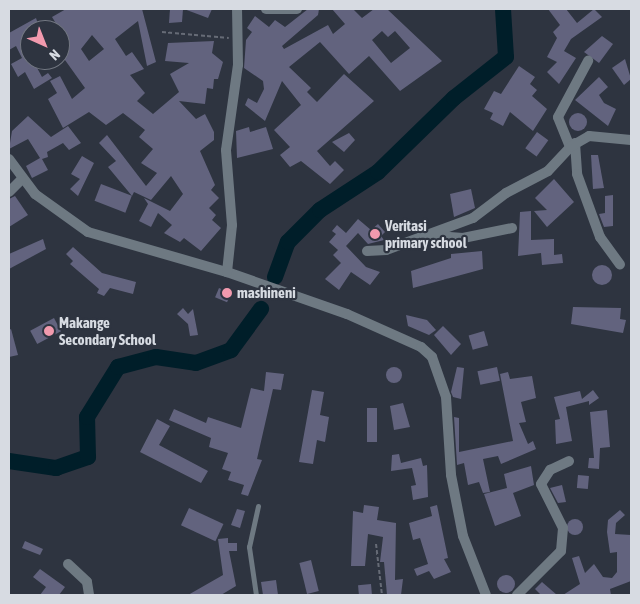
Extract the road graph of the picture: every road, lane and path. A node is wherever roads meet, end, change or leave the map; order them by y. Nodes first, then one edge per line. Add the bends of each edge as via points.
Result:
1 (237, 9) edge
2 (266, 9) edge
3 (297, 9) edge
4 (162, 32) dead end
5 (238, 39) junction
6 (588, 61) dead end
7 (631, 140) edge
8 (572, 145) junction
9 (9, 159) edge
10 (21, 180) junction
11 (9, 192) edge
12 (512, 228) dead end
13 (422, 235) junction
14 (367, 251) dead end
15 (620, 265) dead end
16 (227, 272) junction
17 (569, 461) dead end
18 (258, 506) dead end
19 (376, 544) dead end
20 (68, 564) dead end
21 (89, 595) edge
22 (256, 595) edge
23 (382, 595) edge
24 (486, 595) edge
25 (517, 595) edge

1 - 5 street
2 - 3 street
4 - 5 path
5 - 16 street via 226,150 232,225
6 - 8 street via 558,117
7 - 8 street via 589,136
8 - 13 street via 548,171 506,193 484,212
8 - 15 street via 577,174 600,237
9 - 10 street
10 - 11 street
10 - 16 street via 52,209 88,232
12 - 13 street via 463,238
13 - 14 street via 386,250
16 - 24 street via 346,314 421,348 432,357 446,397 451,475 463,536
17 - 25 street via 550,470 542,484 562,528 560,550
18 - 22 lane via 249,547
19 - 23 path
20 - 21 street via 87,582

